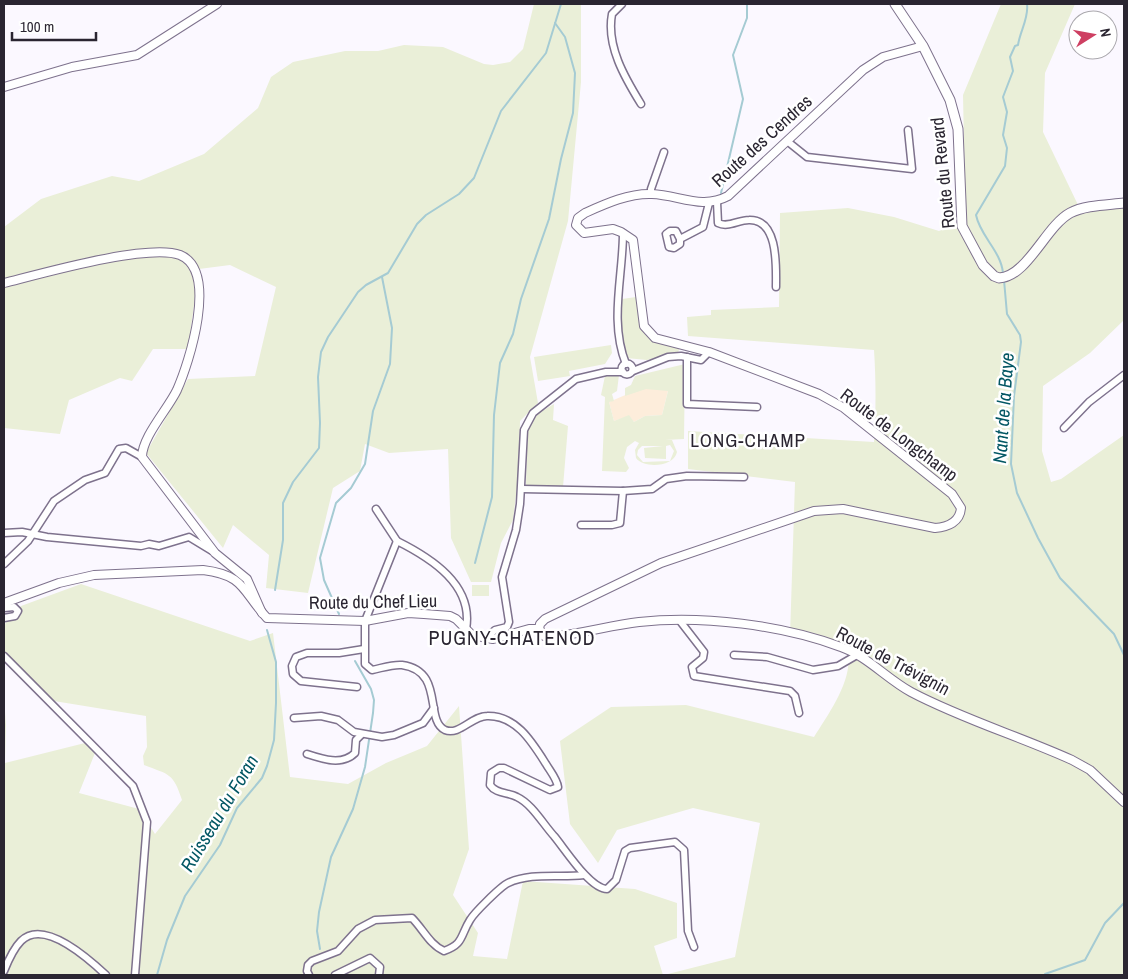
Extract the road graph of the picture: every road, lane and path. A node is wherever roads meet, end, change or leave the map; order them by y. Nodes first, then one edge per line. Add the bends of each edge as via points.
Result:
1 (217, 4) edge
2 (622, 4) edge
3 (895, 4) edge
4 (922, 46) junction
5 (4, 86) edge
6 (641, 104) dead end
7 (908, 130) dead end
8 (786, 141) junction
9 (664, 152) dead end
10 (652, 194) junction
11 (713, 202) junction
12 (1124, 203) edge
13 (623, 233) junction
14 (680, 239) dead end
15 (4, 283) edge
16 (776, 287) dead end
17 (706, 351) junction
18 (691, 358) junction
19 (627, 368) junction
20 (1124, 375) edge
21 (757, 407) dead end
22 (1064, 428) dead end
23 (142, 457) junction
24 (744, 477) dead end
25 (522, 489) junction
26 (623, 491) junction
27 (376, 509) dead end
28 (581, 525) dead end
29 (4, 533) edge
30 (33, 534) junction
31 (396, 540) junction
32 (215, 553) junction
33 (4, 564) edge
34 (4, 603) edge
35 (4, 608) edge
36 (262, 613) junction
37 (4, 618) edge
38 (365, 621) junction
39 (680, 621) junction
40 (466, 629) junction
41 (538, 629) junction
42 (485, 638) junction
43 (364, 649) junction
44 (734, 655) dead end
45 (857, 655) junction
46 (4, 656) edge
47 (357, 687) dead end
48 (434, 708) junction
49 (799, 714) dead end
50 (294, 718) dead end
51 (364, 735) junction
52 (307, 754) dead end
53 (1124, 802) edge
54 (584, 875) junction
55 (694, 947) dead end
56 (4, 971) edge
57 (106, 975) edge
58 (135, 975) edge
59 (310, 975) edge
60 (335, 975) edge
61 (379, 975) edge

1 - 5 street via 137,55 72,67
2 - 6 street via 612,14 613,38 620,68
3 - 4 main road, Route du Revard
4 - 8 street, Route des Cendres via 883,57 863,70
4 - 12 main road, Route du Revard via 955,112 961,167 962,226 983,265 996,277 1010,275 1071,213
7 - 8 street via 912,169 807,158
8 - 11 street, Route des Cendres via 728,196
9 - 10 street
10 - 11 street, Route des Cendres
10 - 13 street, Route des Cendres via 625,197 584,213 576,221 577,228 584,233 613,229
11 - 14 street via 703,227
11 - 16 street via 718,223 750,220 768,231 776,252
13 - 17 street, Route de Longchamp via 633,240 647,331 655,338
13 - 19 street via 619,341
15 - 23 street via 141,254 177,254 192,266 199,298 194,342 176,393
17 - 18 street via 701,360
17 - 41 street, Route de Longchamp via 819,394 844,408 952,494 961,508 959,517 948,526 935,528 843,509 814,512 661,563 546,619
18 - 19 street via 668,357
18 - 21 street via 687,404
19 - 25 street via 576,379 530,417 524,430
20 - 22 street via 1089,402
23 - 30 street via 126,448 119,450 105,473 85,480 54,500
23 - 32 street
24 - 26 street via 687,476 666,479 652,489
25 - 26 street
25 - 42 street via 516,530 502,577 508,625
26 - 28 street via 620,523
27 - 31 street
29 - 30 street
30 - 32 street via 141,546 159,546 189,537
30 - 33 street
31 - 38 street
31 - 40 street via 451,576 462,594
32 - 36 street via 247,579
34 - 36 street via 59,583 94,575 203,570 220,572 236,580
35 - 37 street via 16,608 18,611 15,616
36 - 38 street, Route du Chef Lieu via 267,618
38 - 40 street, Route du Chef Lieu via 408,614 450,616
38 - 43 street
39 - 41 street, Route de Trévignin via 620,624 558,636 544,636
39 - 45 street, Route de Trévignin via 729,623 790,632 843,647
39 - 49 street via 704,652 704,658 692,667 694,676 790,691 795,696
40 - 42 street via 472,635
41 - 42 street via 502,638
43 - 47 street via 307,653 296,657 292,666 293,674 301,681
43 - 48 street via 364,661 370,669 401,665 419,672 428,682
44 - 45 street via 767,657 814,670 838,666
45 - 53 street, Route de Trévignin via 911,691 1084,767
46 - 58 street via 113,763 133,786 140,801 147,822
48 - 51 street via 423,723 394,736
48 - 54 street via 442,728 447,731 488,716 509,722 526,734 556,780 556,790 546,789 504,768 491,773 490,785 523,801
50 - 51 street via 314,715 331,718
51 - 52 street via 356,740 355,753 345,760
54 - 55 street via 599,888 606,889 616,880 625,851 675,842 684,850 688,931
54 - 59 street via 526,878 507,884 470,920 454,948 444,951 434,947 412,918 375,920 358,928 332,955 312,961 307,971
56 - 57 street via 21,940 35,934 54,937 84,954
60 - 61 street via 370,958 380,967

